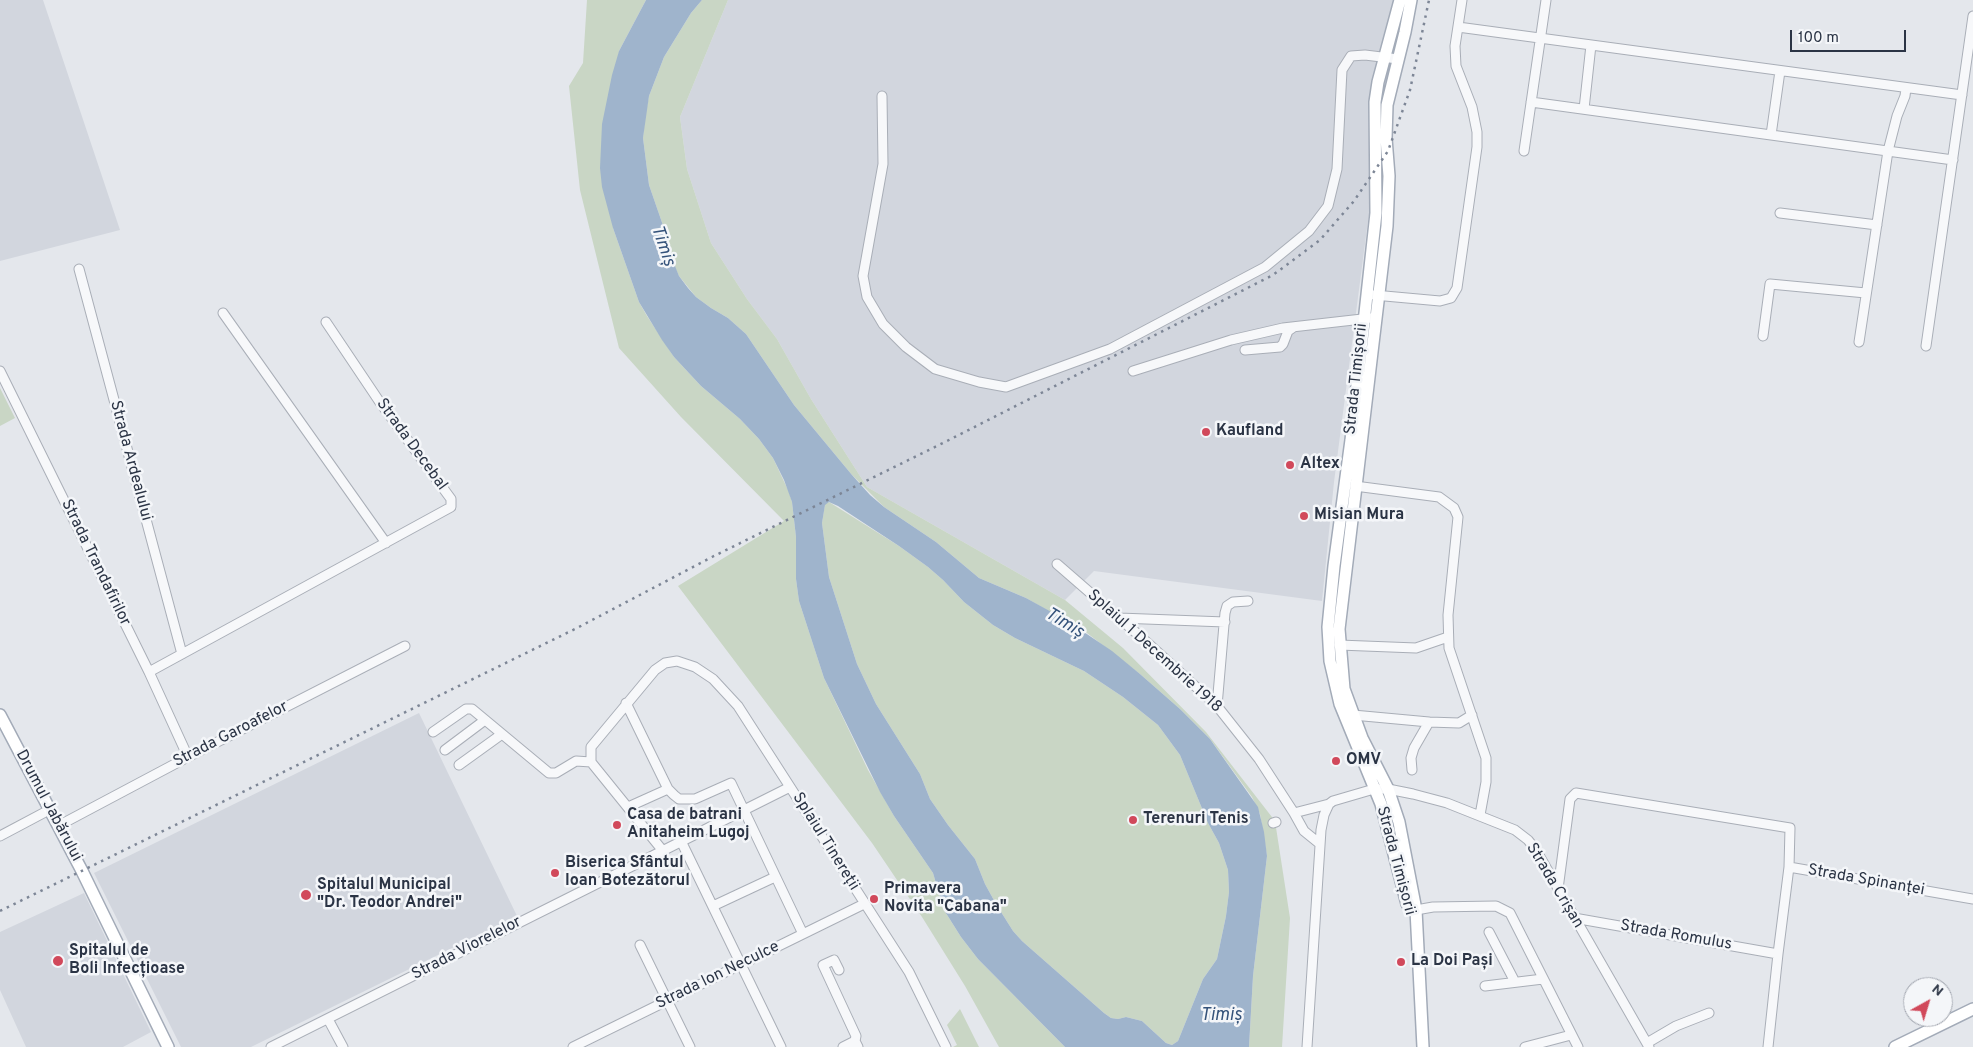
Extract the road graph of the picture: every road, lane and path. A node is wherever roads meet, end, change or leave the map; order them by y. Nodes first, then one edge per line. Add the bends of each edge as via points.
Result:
1 (1400, 0) edge
2 (1411, 0) edge
3 (1462, 0) edge
4 (1546, 0) edge
5 (1973, 16) edge
6 (1458, 27) junction
7 (1540, 38) junction
8 (1591, 45) junction
9 (1385, 57) junction
10 (1398, 59) junction
11 (1780, 70) junction
12 (1906, 88) junction
13 (1962, 95) junction
14 (882, 96) dead end
15 (1531, 102) junction
16 (1584, 109) junction
17 (1771, 135) junction
18 (1524, 151) dead end
19 (1888, 151) junction
20 (1953, 160) junction
21 (1780, 213) dead end
22 (1877, 225) junction
23 (79, 269) dead end
24 (1866, 293) junction
25 (1367, 294) junction
26 (1379, 295) junction
27 (223, 313) dead end
28 (1376, 318) junction
29 (1364, 319) junction
30 (326, 322) dead end
31 (1294, 327) junction
32 (1763, 336) dead end
33 (1859, 342) dead end
34 (1926, 346) dead end
35 (1245, 350) dead end
36 (0, 371) edge
37 (1133, 372) dead end
38 (1355, 486) junction
39 (386, 542) junction
40 (1057, 564) dead end
41 (1248, 601) dead end
42 (1119, 618) junction
43 (1140, 618) junction
44 (1224, 622) junction
45 (1141, 637) junction
46 (1448, 637) junction
47 (1339, 645) junction
48 (405, 646) dead end
49 (182, 654) junction
50 (148, 672) junction
51 (626, 703) junction
52 (1217, 706) junction
53 (0, 715) edge
54 (1353, 715) junction
55 (1472, 715) junction
56 (485, 720) junction
57 (1429, 722) junction
58 (432, 732) dead end
59 (502, 734) junction
60 (445, 750) dead end
61 (188, 756) junction
62 (591, 762) junction
63 (458, 765) dead end
64 (1412, 770) dead end
65 (790, 787) junction
66 (668, 788) junction
67 (1374, 789) junction
68 (1388, 789) junction
69 (1329, 804) junction
70 (628, 807) junction
71 (49, 810) junction
72 (744, 810) junction
73 (1294, 813) junction
74 (1480, 815) junction
75 (58, 826) junction
76 (0, 836) edge
77 (681, 842) junction
78 (1320, 844) junction
79 (663, 851) junction
80 (1789, 867) junction
81 (776, 877) junction
82 (1558, 888) junction
83 (1973, 899) edge
84 (864, 904) junction
85 (713, 906) junction
86 (1416, 910) junction
87 (1574, 918) junction
88 (1489, 932) dead end
89 (803, 934) junction
90 (640, 945) dead end
91 (1778, 954) junction
92 (1418, 957) junction
93 (742, 965) junction
94 (839, 970) dead end
95 (1543, 979) junction
96 (1515, 982) junction
97 (1485, 986) dead end
98 (667, 1000) junction
99 (1973, 1009) edge
100 (1709, 1013) dead end
101 (328, 1018) junction
102 (1571, 1035) junction
103 (857, 1044) edge
104 (1648, 1045) edge
105 (168, 1047) edge
106 (271, 1047) edge
107 (343, 1047) edge
108 (572, 1047) edge
109 (690, 1047) edge
110 (781, 1047) edge
111 (843, 1047) edge
112 (946, 1047) edge
113 (1307, 1047) edge
114 (1424, 1047) edge
115 (1525, 1047) edge
116 (1578, 1047) edge
117 (1768, 1047) edge
118 (1894, 1047) edge

1 - 9 main road, Strada Timișorii
2 - 10 main road, Strada Timișorii
3 - 6 street
4 - 7 street
5 - 13 street
6 - 7 street
6 - 26 street via 1456,66 1472,107 1477,147 1456,288 1451,298 1440,301
7 - 8 street
7 - 15 street
8 - 11 street
8 - 16 street
9 - 10 street
9 - 14 street via 1351,56 1342,70 1337,170 1328,206 1309,231 1265,267 1110,349 1006,387 935,369 883,324 866,297 863,276 883,164
9 - 25 main road, Strada Timișorii via 1376,102 1377,189
10 - 26 main road, Strada Timișorii via 1387,105 1389,201
11 - 12 street
11 - 17 street
12 - 13 street
12 - 19 street
13 - 20 street
15 - 16 street
15 - 18 street
16 - 17 street
17 - 19 street
19 - 20 street
19 - 22 street
20 - 34 street
21 - 22 street
22 - 24 street
23 - 49 street, Strada Ardealului
24 - 32 street via 1770,284
24 - 33 street
25 - 26 street
25 - 29 main road, Strada Timișorii
26 - 28 main road, Strada Timișorii
27 - 39 street
28 - 29 street
28 - 38 main road, Strada Timișorii
29 - 31 street
29 - 67 main road, Strada Timișorii via 1328,627 1330,661 1340,704
30 - 39 street, Strada Decebal via 451,499 451,507
31 - 35 street via 1288,331 1280,347
31 - 37 street via 1231,340
36 - 50 street, Strada Trandafirilor
38 - 46 street via 1438,497 1454,508 1458,517
38 - 47 main road, Strada Timișorii
39 - 49 street, Strada Decebal
40 - 42 street, Splaiul 1 Decembrie 1918
41 - 44 street via 1227,606
42 - 43 street
42 - 45 street, Splaiul 1 Decembrie 1918
43 - 44 street
43 - 45 street
44 - 52 street
45 - 52 street, Splaiul 1 Decembrie 1918
46 - 47 street via 1416,648
46 - 55 street
47 - 54 main road, Strada Timișorii via 1344,689
48 - 61 street, Strada Garoafelor
49 - 50 street, Strada Decebal
50 - 61 street, Strada Trandafirilor
51 - 62 street via 591,747
51 - 65 street, Splaiul Tinereții via 654,670 665,663 677,661 695,667 713,679 738,706
51 - 66 street
52 - 73 street, Splaiul 1 Decembrie 1918 via 1259,759
53 - 71 main road, Drumul Jabărului
54 - 57 street
54 - 68 main road, Strada Timișorii
55 - 57 street via 1459,723
55 - 74 street via 1486,758 1486,782
56 - 58 street via 472,709 466,709
56 - 59 street
56 - 60 street
57 - 64 street via 1414,748
59 - 62 street via 549,773 556,773 576,761
59 - 63 street
61 - 75 street, Strada Garoafelor
62 - 70 street
65 - 72 street, Strada Viorelelor
65 - 84 street, Splaiul Tinereții
66 - 70 street
66 - 72 street via 679,799 688,800 731,783
67 - 68 street, Strada Crișan
67 - 69 street
67 - 92 main road, Strada Timișorii via 1387,822
68 - 74 street, Strada Crișan via 1447,803
68 - 86 main road, Strada Timișorii via 1399,822
69 - 73 street
69 - 78 street via 1324,814
70 - 79 street
71 - 75 main road, Drumul Jabărului
71 - 76 street
72 - 77 street, Strada Viorelelor
72 - 81 street
73 - 78 street, Splaiul 1 Decembrie 1918 via 1304,831
74 - 82 street, Strada Crișan via 1515,830 1528,840
75 - 105 main road, Drumul Jabărului
77 - 79 street, Strada Viorelelor
77 - 85 street
78 - 113 street
79 - 101 street, Strada Viorelelor
80 - 82 street via 1790,828 1576,793 1570,799
80 - 83 street, Strada Spinanței
80 - 91 street, Strada Spinanței
81 - 85 street
81 - 89 street
82 - 87 street, Strada Crișan
84 - 89 street, Strada Ion Neculce
84 - 112 street, Splaiul Tinereții via 909,972
85 - 93 street
86 - 92 main road, Strada Timișorii
86 - 95 street via 1496,906 1503,909 1510,913
87 - 91 street, Strada Romulus
87 - 104 street, Strada Crișan
88 - 96 street
89 - 93 street, Strada Ion Neculce
90 - 98 street
91 - 117 street, Strada Spinanței
92 - 114 main road, Strada Timișorii
93 - 98 street, Strada Ion Neculce
93 - 110 street
94 - 103 street via 834,960 823,965
95 - 96 street
95 - 102 street
96 - 97 street
98 - 108 street, Strada Ion Neculce
98 - 109 street
99 - 118 main road
100 - 104 street via 1676,1026
101 - 106 street, Strada Viorelelor
101 - 107 street
102 - 115 street
102 - 116 street
103 - 111 street

